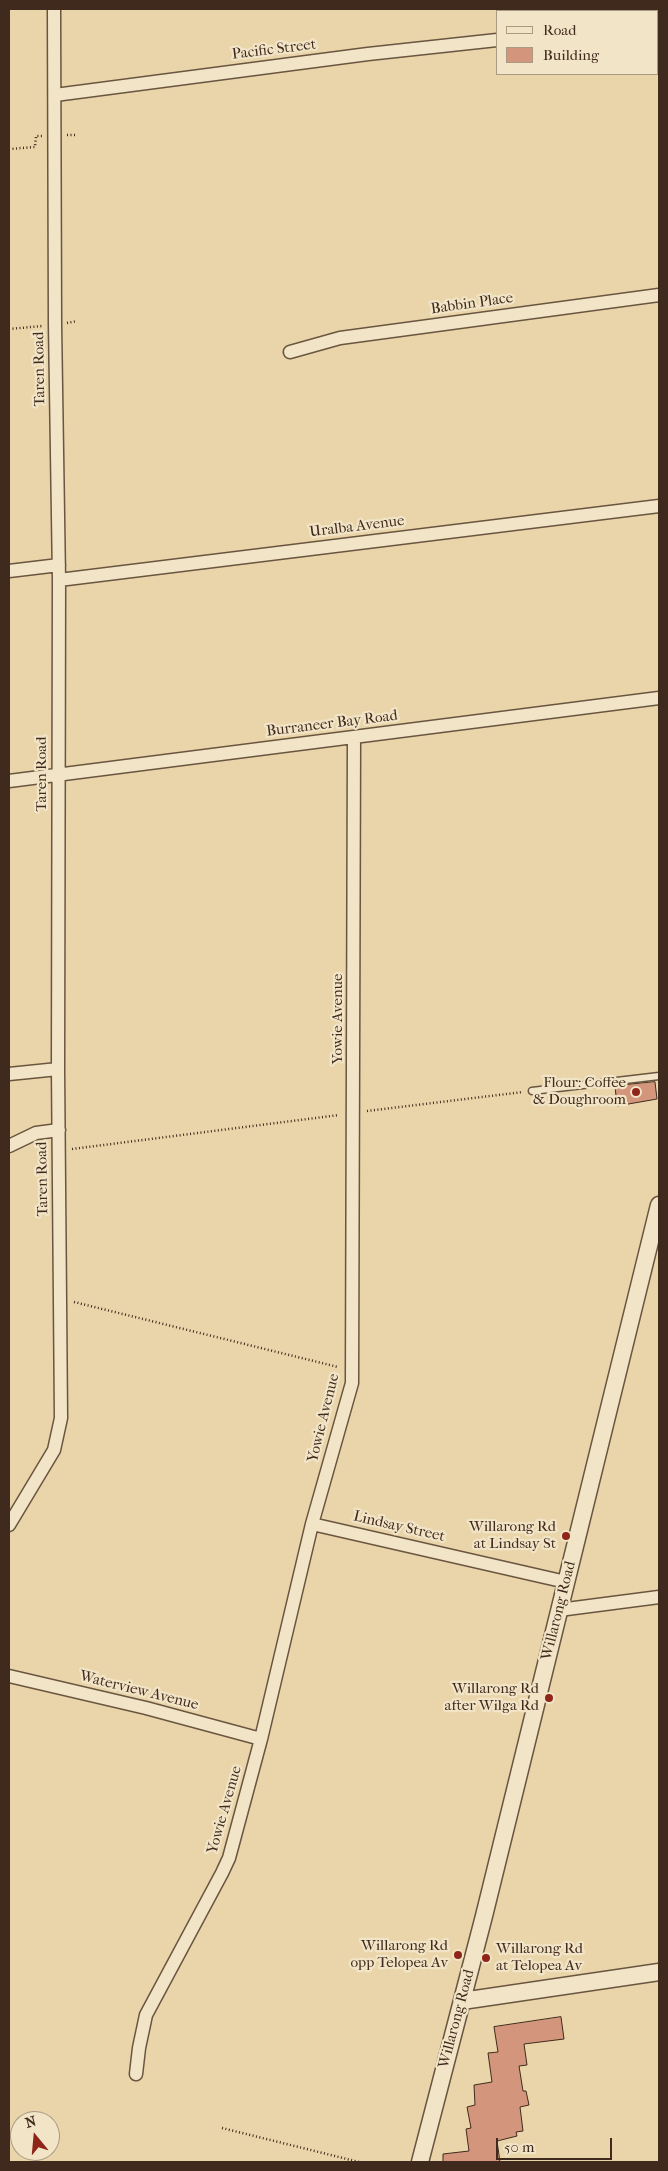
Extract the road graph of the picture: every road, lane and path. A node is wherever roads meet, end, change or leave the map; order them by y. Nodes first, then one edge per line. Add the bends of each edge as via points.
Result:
1 (54, 9) edge
2 (496, 40) edge
3 (55, 95) junction
4 (659, 295) edge
5 (55, 324) junction
6 (9, 329) edge
7 (290, 352) dead end
8 (659, 506) edge
9 (59, 566) junction
10 (9, 571) edge
11 (59, 580) junction
12 (659, 698) edge
13 (354, 738) junction
14 (59, 775) junction
15 (9, 781) edge
16 (58, 1069) junction
17 (9, 1074) edge
18 (659, 1076) edge
19 (532, 1091) joint
20 (354, 1113) junction
21 (59, 1130) junction
22 (9, 1146) edge
23 (59, 1150) junction
24 (659, 1205) edge
25 (60, 1299) junction
26 (353, 1371) junction
27 (312, 1524) junction
28 (9, 1525) edge
29 (566, 1582) junction
30 (659, 1597) edge
31 (559, 1610) junction
32 (9, 1676) edge
33 (261, 1740) junction
34 (659, 1972) edge
35 (462, 2001) junction
36 (136, 2074) dead end
37 (222, 2128) dead end
38 (359, 2162) edge
39 (420, 2162) edge

1 - 3 street, Taren Road
2 - 3 street, Pacific Street
3 - 5 street, Taren Road
4 - 7 street, Babbin Place via 340,338
5 - 6 path
5 - 9 street, Taren Road
8 - 11 street, Uralba Avenue
9 - 10 street
9 - 11 street, Taren Road
11 - 14 street, Taren Road
12 - 13 street, Burraneer Bay Road
13 - 14 street, Burraneer Bay Road
13 - 20 street, Yowie Avenue
14 - 15 street, Burraneer Bay Road
14 - 16 street, Taren Road
16 - 17 street
16 - 21 street, Taren Road
18 - 19 lane
19 - 20 path
20 - 23 path
20 - 26 street, Yowie Avenue
21 - 22 street via 36,1133
21 - 23 street, Taren Road
23 - 25 street, Taren Road
24 - 29 street, Willarong Road
25 - 26 path
25 - 28 street, Taren Road via 61,1418 54,1450
26 - 27 street, Yowie Avenue via 348,1403
27 - 29 street, Lindsay Street
27 - 33 street, Yowie Avenue
29 - 31 street, Willarong Road
30 - 31 street
31 - 35 street, Willarong Road
32 - 33 street, Waterview Avenue via 146,1708
33 - 36 street, Yowie Avenue via 222,1874 146,2015
34 - 35 street
35 - 39 street, Willarong Road
37 - 38 path

